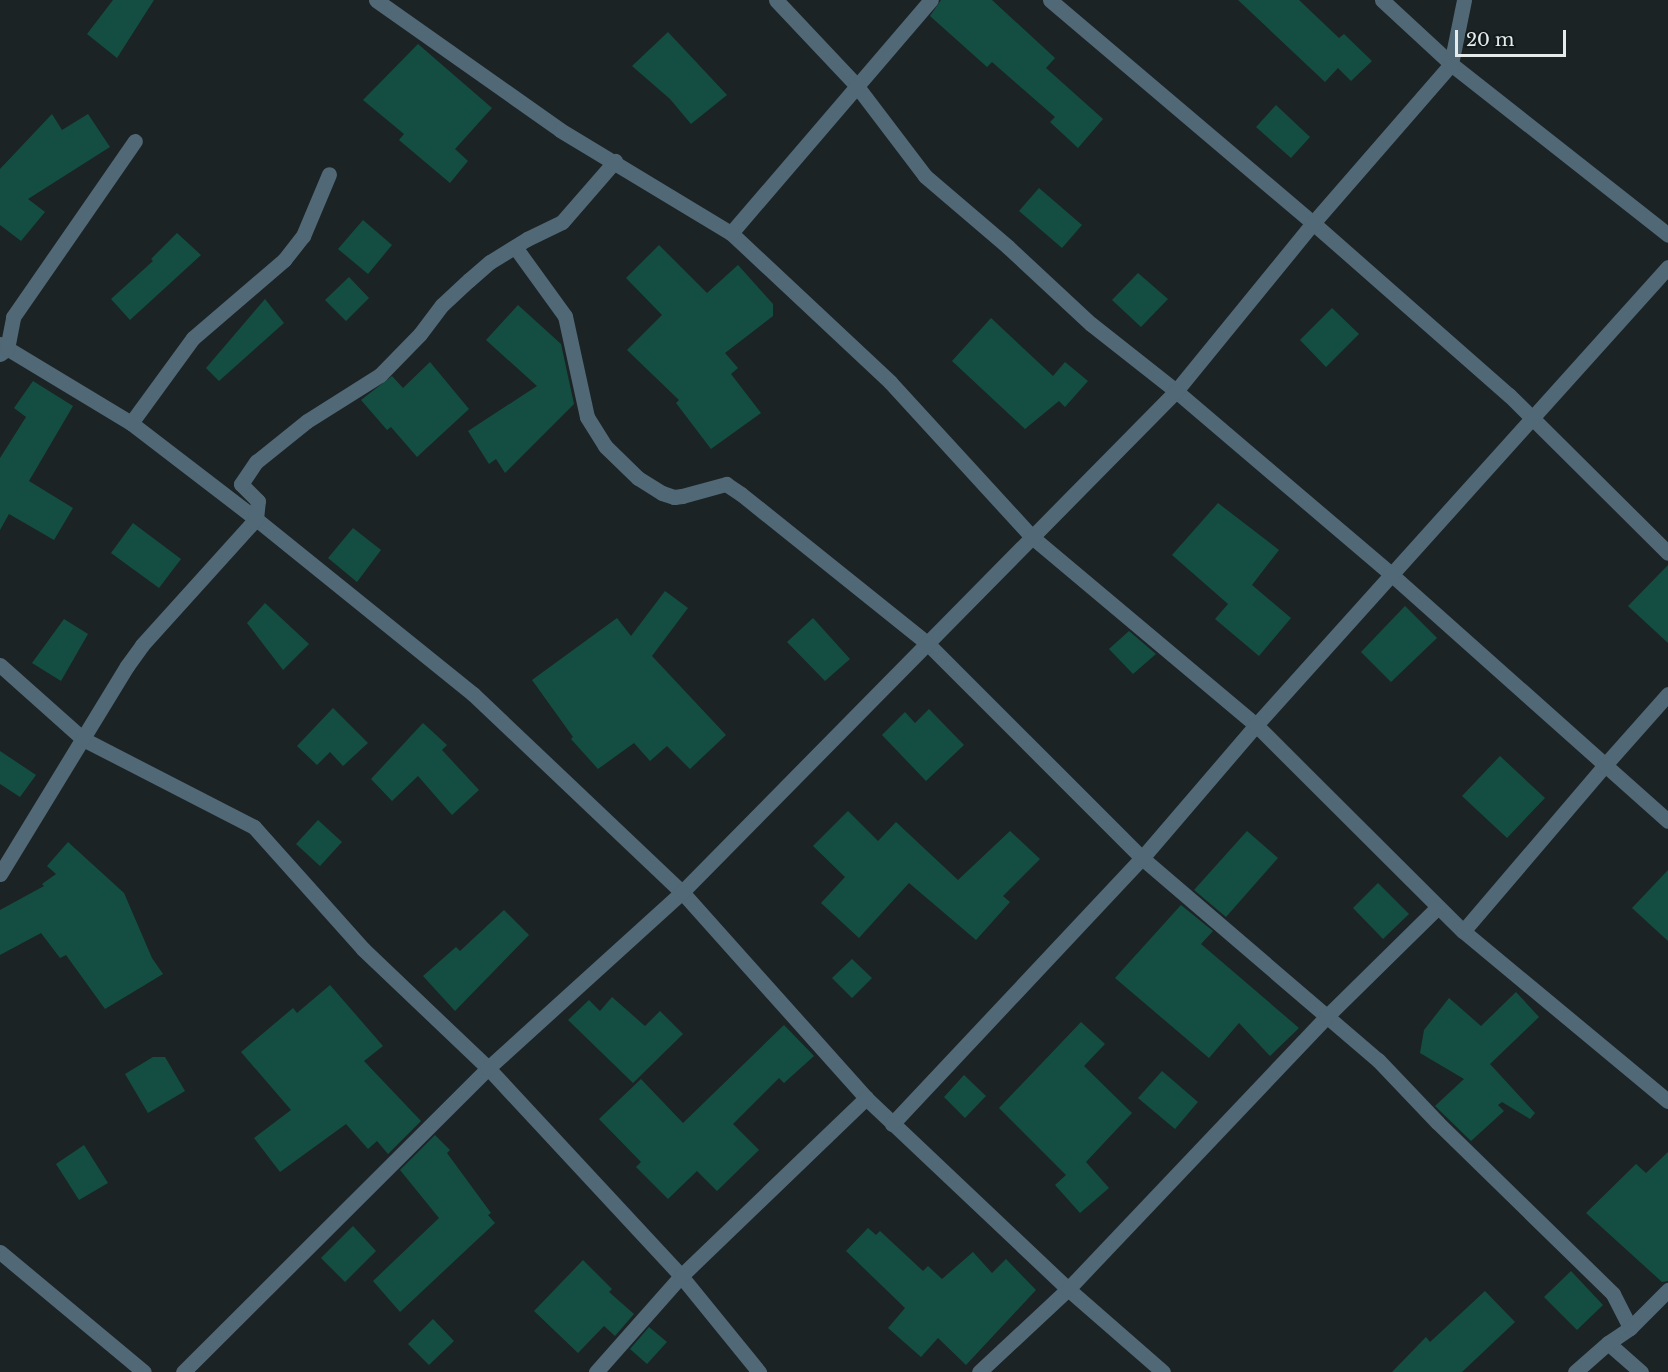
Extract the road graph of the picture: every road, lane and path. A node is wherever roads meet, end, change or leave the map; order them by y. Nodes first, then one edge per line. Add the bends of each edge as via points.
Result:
1 (776, 0) edge
2 (931, 0) edge
3 (1050, 0) edge
4 (1382, 0) edge
5 (1464, 0) edge
6 (381, 2) edge
7 (1450, 64) junction
8 (856, 85) junction
9 (135, 141) dead end
10 (615, 161) junction
11 (329, 174) dead end
12 (1313, 223) junction
13 (731, 233) junction
14 (1668, 236) edge
15 (515, 247) junction
16 (1668, 267) edge
17 (2, 349) edge
18 (1176, 391) junction
19 (1532, 419) junction
20 (131, 423) junction
21 (256, 519) junction
22 (1032, 537) junction
23 (1668, 553) edge
24 (1392, 575) junction
25 (927, 643) junction
26 (0, 665) edge
27 (1668, 694) edge
28 (1256, 725) junction
29 (83, 739) junction
30 (1605, 765) junction
31 (1668, 821) edge
32 (1142, 858) junction
33 (0, 874) edge
34 (682, 892) junction
35 (1438, 907) junction
36 (1463, 931) junction
37 (1326, 1017) junction
38 (488, 1068) junction
39 (866, 1098) junction
40 (1668, 1101) edge
41 (892, 1124) junction
42 (0, 1251) edge
43 (681, 1276) junction
44 (1068, 1289) junction
45 (1668, 1290) edge
46 (1630, 1328) junction
47 (1608, 1343) junction
48 (144, 1372) edge
49 (183, 1372) edge
50 (596, 1372) edge
51 (759, 1372) edge
52 (979, 1372) edge
53 (1163, 1372) edge
54 (1575, 1372) edge
55 (1641, 1372) edge

1 - 8 street
2 - 8 street
3 - 12 street
4 - 7 street
5 - 7 street
6 - 10 street via 560,130
7 - 12 street
7 - 14 street
8 - 13 street
8 - 18 street via 925,176 1091,324
9 - 17 street via 13,317
10 - 13 street
10 - 15 street via 562,222
11 - 20 street via 303,236 284,260 193,338
12 - 18 street
12 - 19 street
13 - 22 street via 890,381
15 - 21 street via 490,262 442,305 380,375 307,421 256,462 241,484 258,501
15 - 25 street via 565,316 587,417 605,446 638,478 662,493 682,496 726,484
16 - 19 street
17 - 20 street
18 - 22 street
18 - 24 street
19 - 23 street
19 - 24 street
20 - 21 street
21 - 29 street via 142,645
21 - 34 street via 473,694
22 - 25 street
22 - 28 street
24 - 28 street
24 - 30 street
25 - 32 street
25 - 34 street
26 - 29 street
27 - 30 street
28 - 32 street
28 - 35 street
29 - 33 street
29 - 38 street via 254,827 363,949
30 - 31 street
30 - 36 street
32 - 37 street
32 - 41 street
34 - 38 street
34 - 39 street
35 - 36 street
35 - 37 street
36 - 40 street
37 - 44 street
37 - 46 street via 1378,1060 1613,1294
38 - 43 street
38 - 49 street
39 - 41 street
39 - 43 street
41 - 44 street
42 - 48 street
43 - 50 street
43 - 51 street
44 - 52 street
44 - 53 street
45 - 46 street
46 - 47 street
47 - 54 street
47 - 55 street

